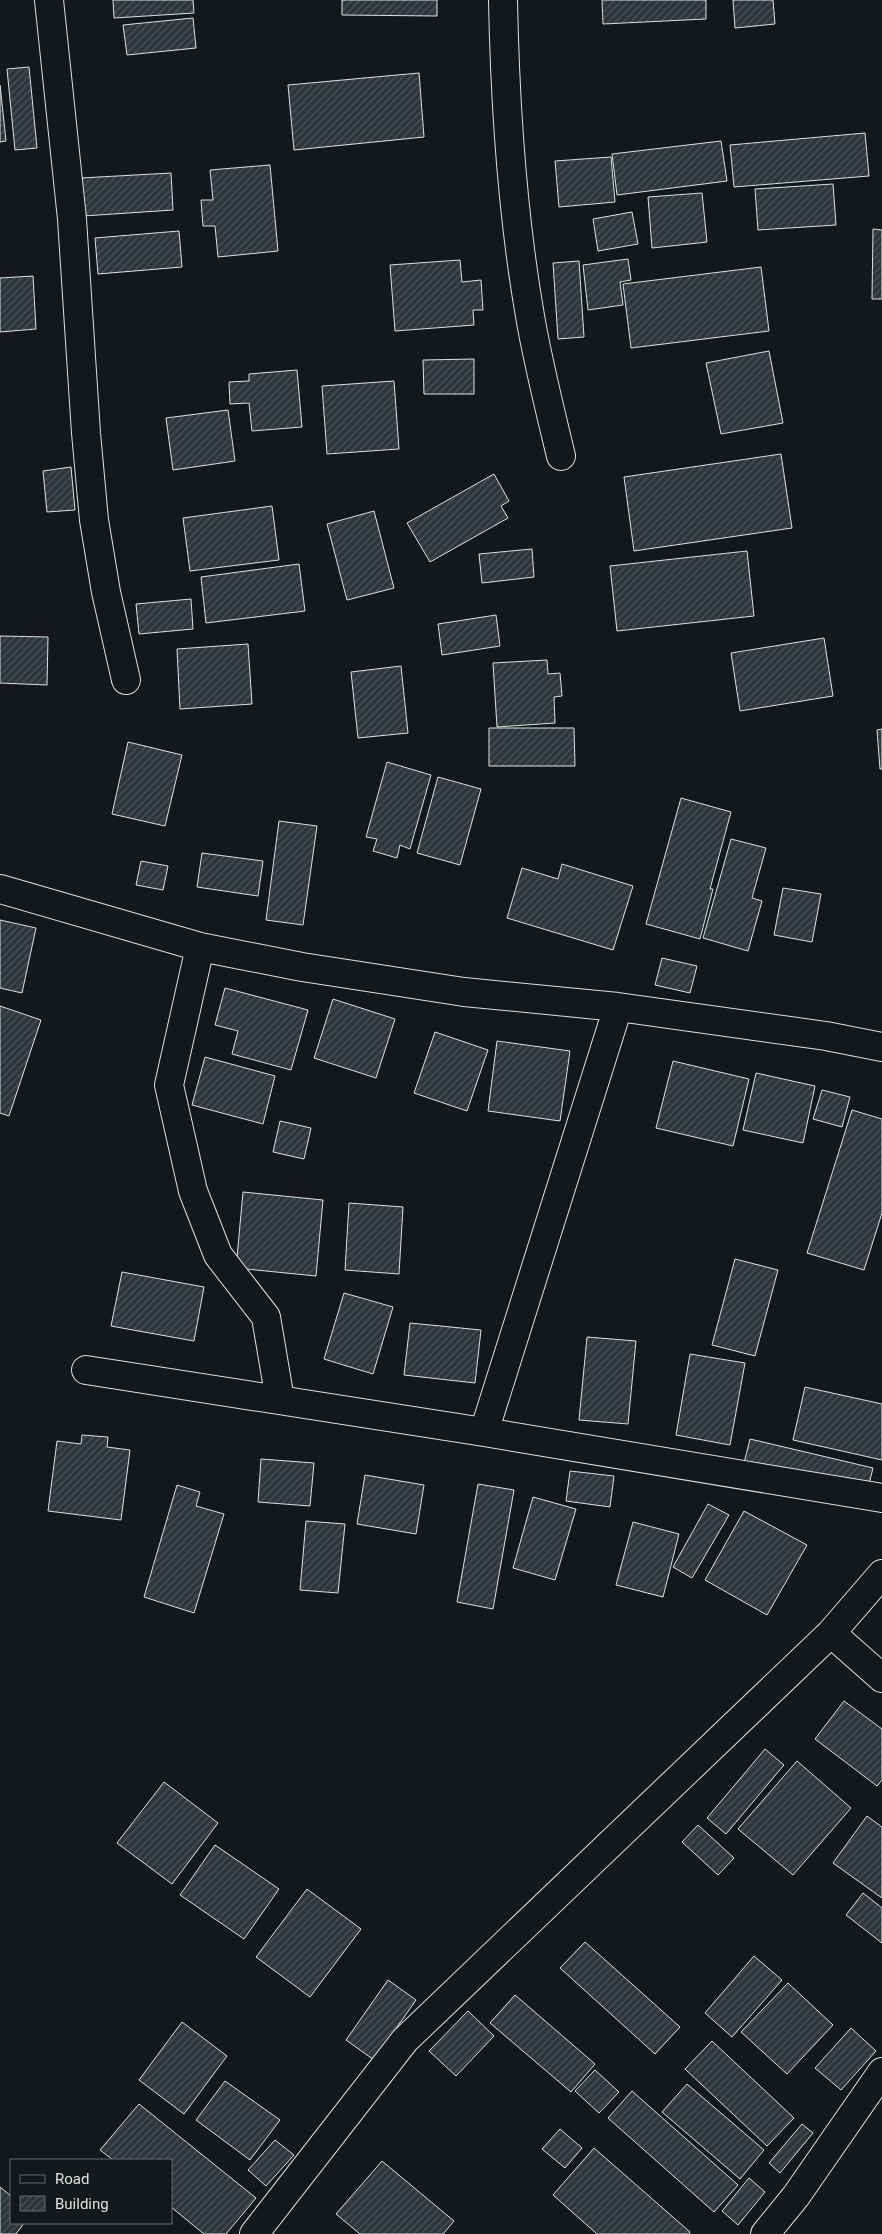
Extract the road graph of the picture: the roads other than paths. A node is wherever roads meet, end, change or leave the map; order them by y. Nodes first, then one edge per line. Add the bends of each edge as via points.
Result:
1 (49, 0) edge
2 (503, 0) edge
3 (561, 456) dead end
4 (126, 680) dead end
5 (0, 889) edge
6 (200, 947) junction
7 (618, 1007) junction
8 (882, 1048) edge
9 (86, 1370) dead end
10 (280, 1400) junction
11 (484, 1432) junction
12 (882, 1498) edge
13 (882, 1574) edge
14 (831, 1633) junction
15 (882, 1678) edge
16 (882, 2072) edge
17 (254, 2234) edge
18 (764, 2234) edge

1 - 4 street via 72,219 94,520
2 - 3 street via 520,251 530,318
5 - 6 street
6 - 7 street via 302,967 464,992
6 - 10 street via 168,1085 193,1191 218,1255 266,1317
7 - 8 street via 826,1036
7 - 11 street
9 - 10 street
10 - 11 street
11 - 12 street
13 - 14 street
14 - 15 street
14 - 17 street via 405,2040
16 - 18 street via 796,2196

